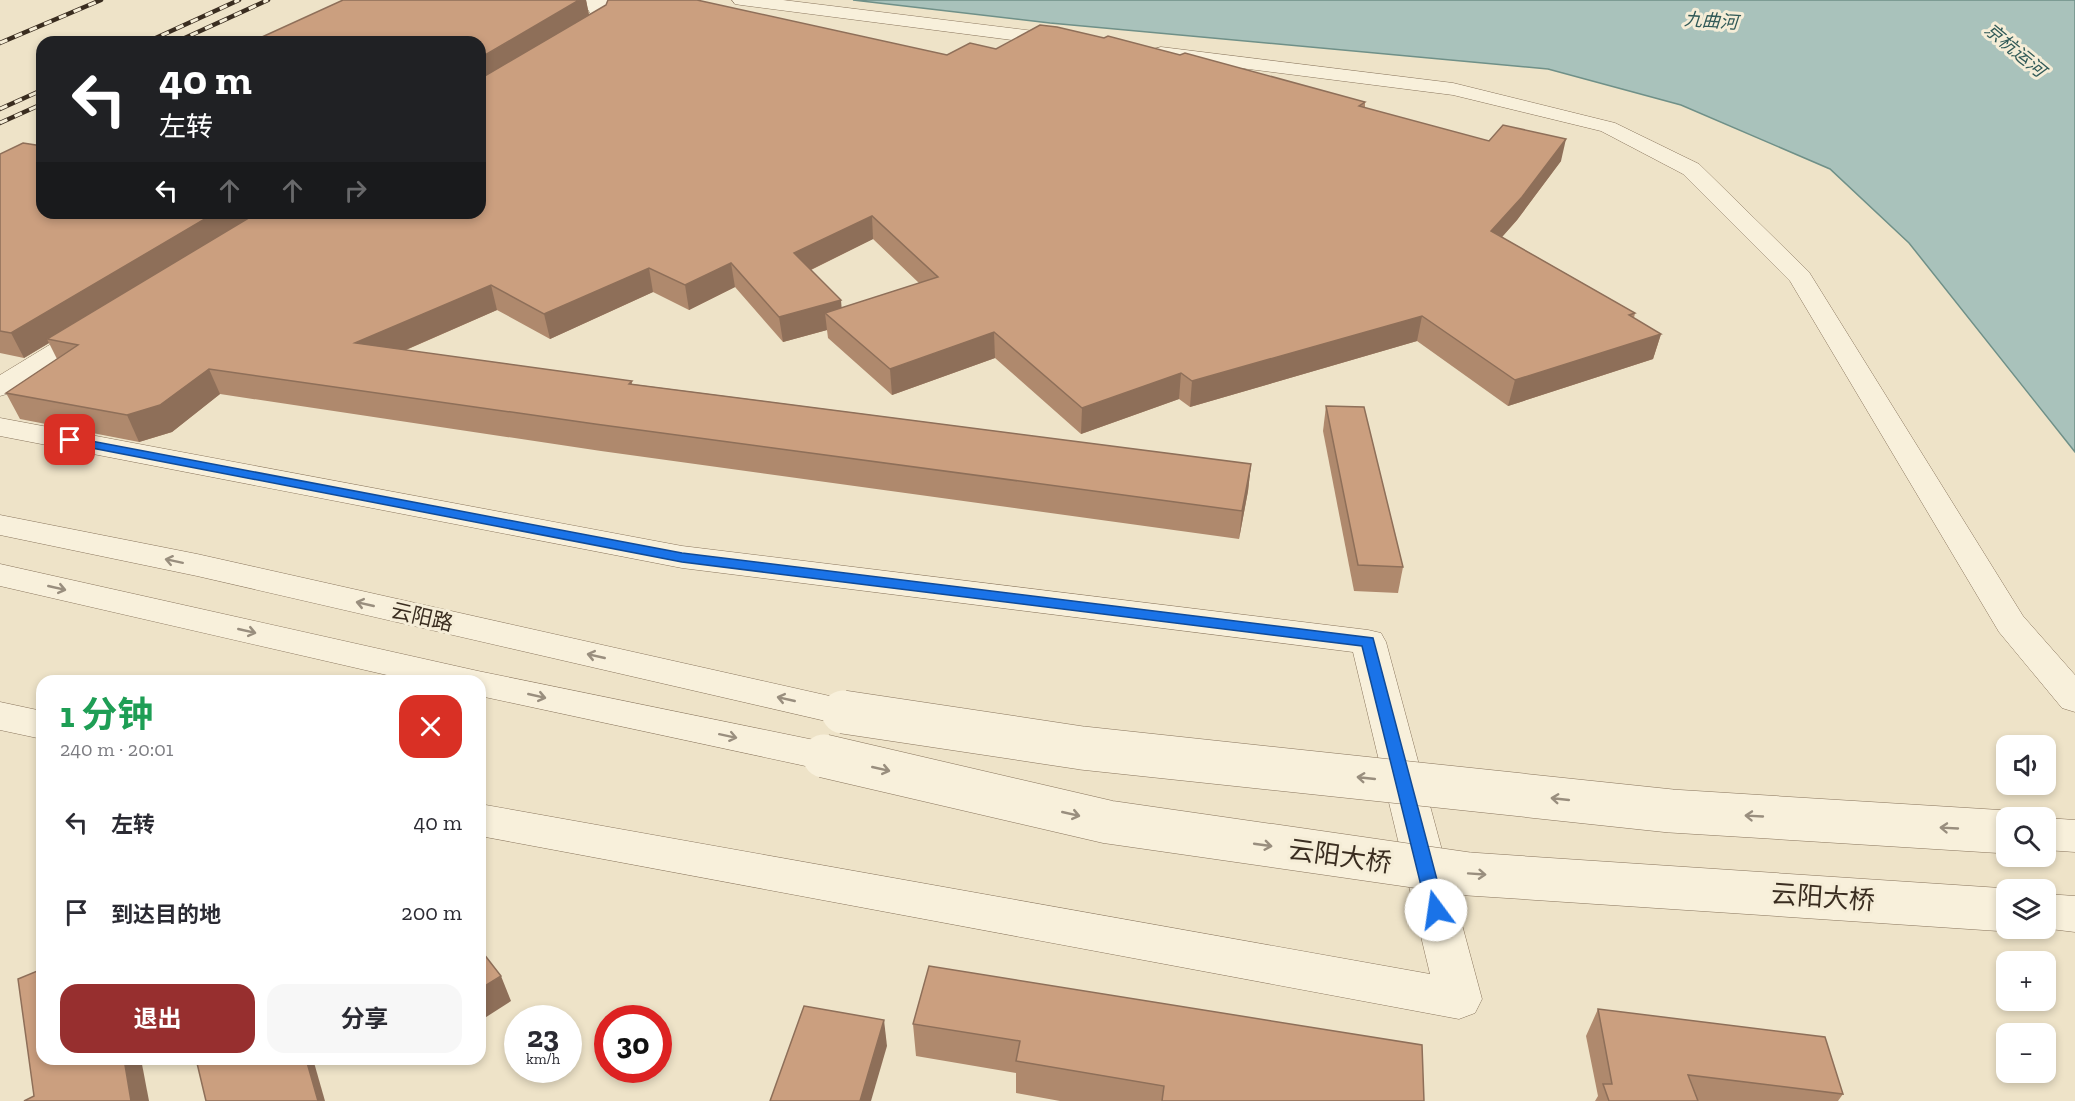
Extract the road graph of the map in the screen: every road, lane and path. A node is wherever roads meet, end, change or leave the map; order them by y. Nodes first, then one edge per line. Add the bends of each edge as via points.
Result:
1 (608, 0) edge
2 (741, 0) edge
3 (1085, 43) edge
4 (551, 49) edge
5 (1144, 51) edge
6 (111, 318) edge
7 (0, 387) edge
8 (0, 427) edge
9 (0, 525) edge
10 (0, 575) edge
11 (442, 675) edge
12 (486, 684) edge
13 (2075, 699) edge
14 (0, 716) edge
15 (36, 724) edge
16 (486, 821) edge
17 (1996, 831) edge
18 (2056, 835) edge
19 (2075, 836) edge
20 (1996, 908) edge
21 (2056, 913) edge
22 (2075, 914) edge

1 - 4 street via 593,3 602,18
2 - 3 street
5 - 13 street via 1453,89 1608,127 1691,169 1800,277 2012,624
6 - 7 street
8 - 16 street via 682,557 1368,642 1459,999
17 -> 9 street, 云阳路, bridge via 1671,811 1082,748 843,712 208,568
10 -> 11 street
12 -> 20 street, 云阳大桥, bridge via 824,756 1108,822 1469,874
14 - 15 street
18 - 19 street
21 - 22 street

